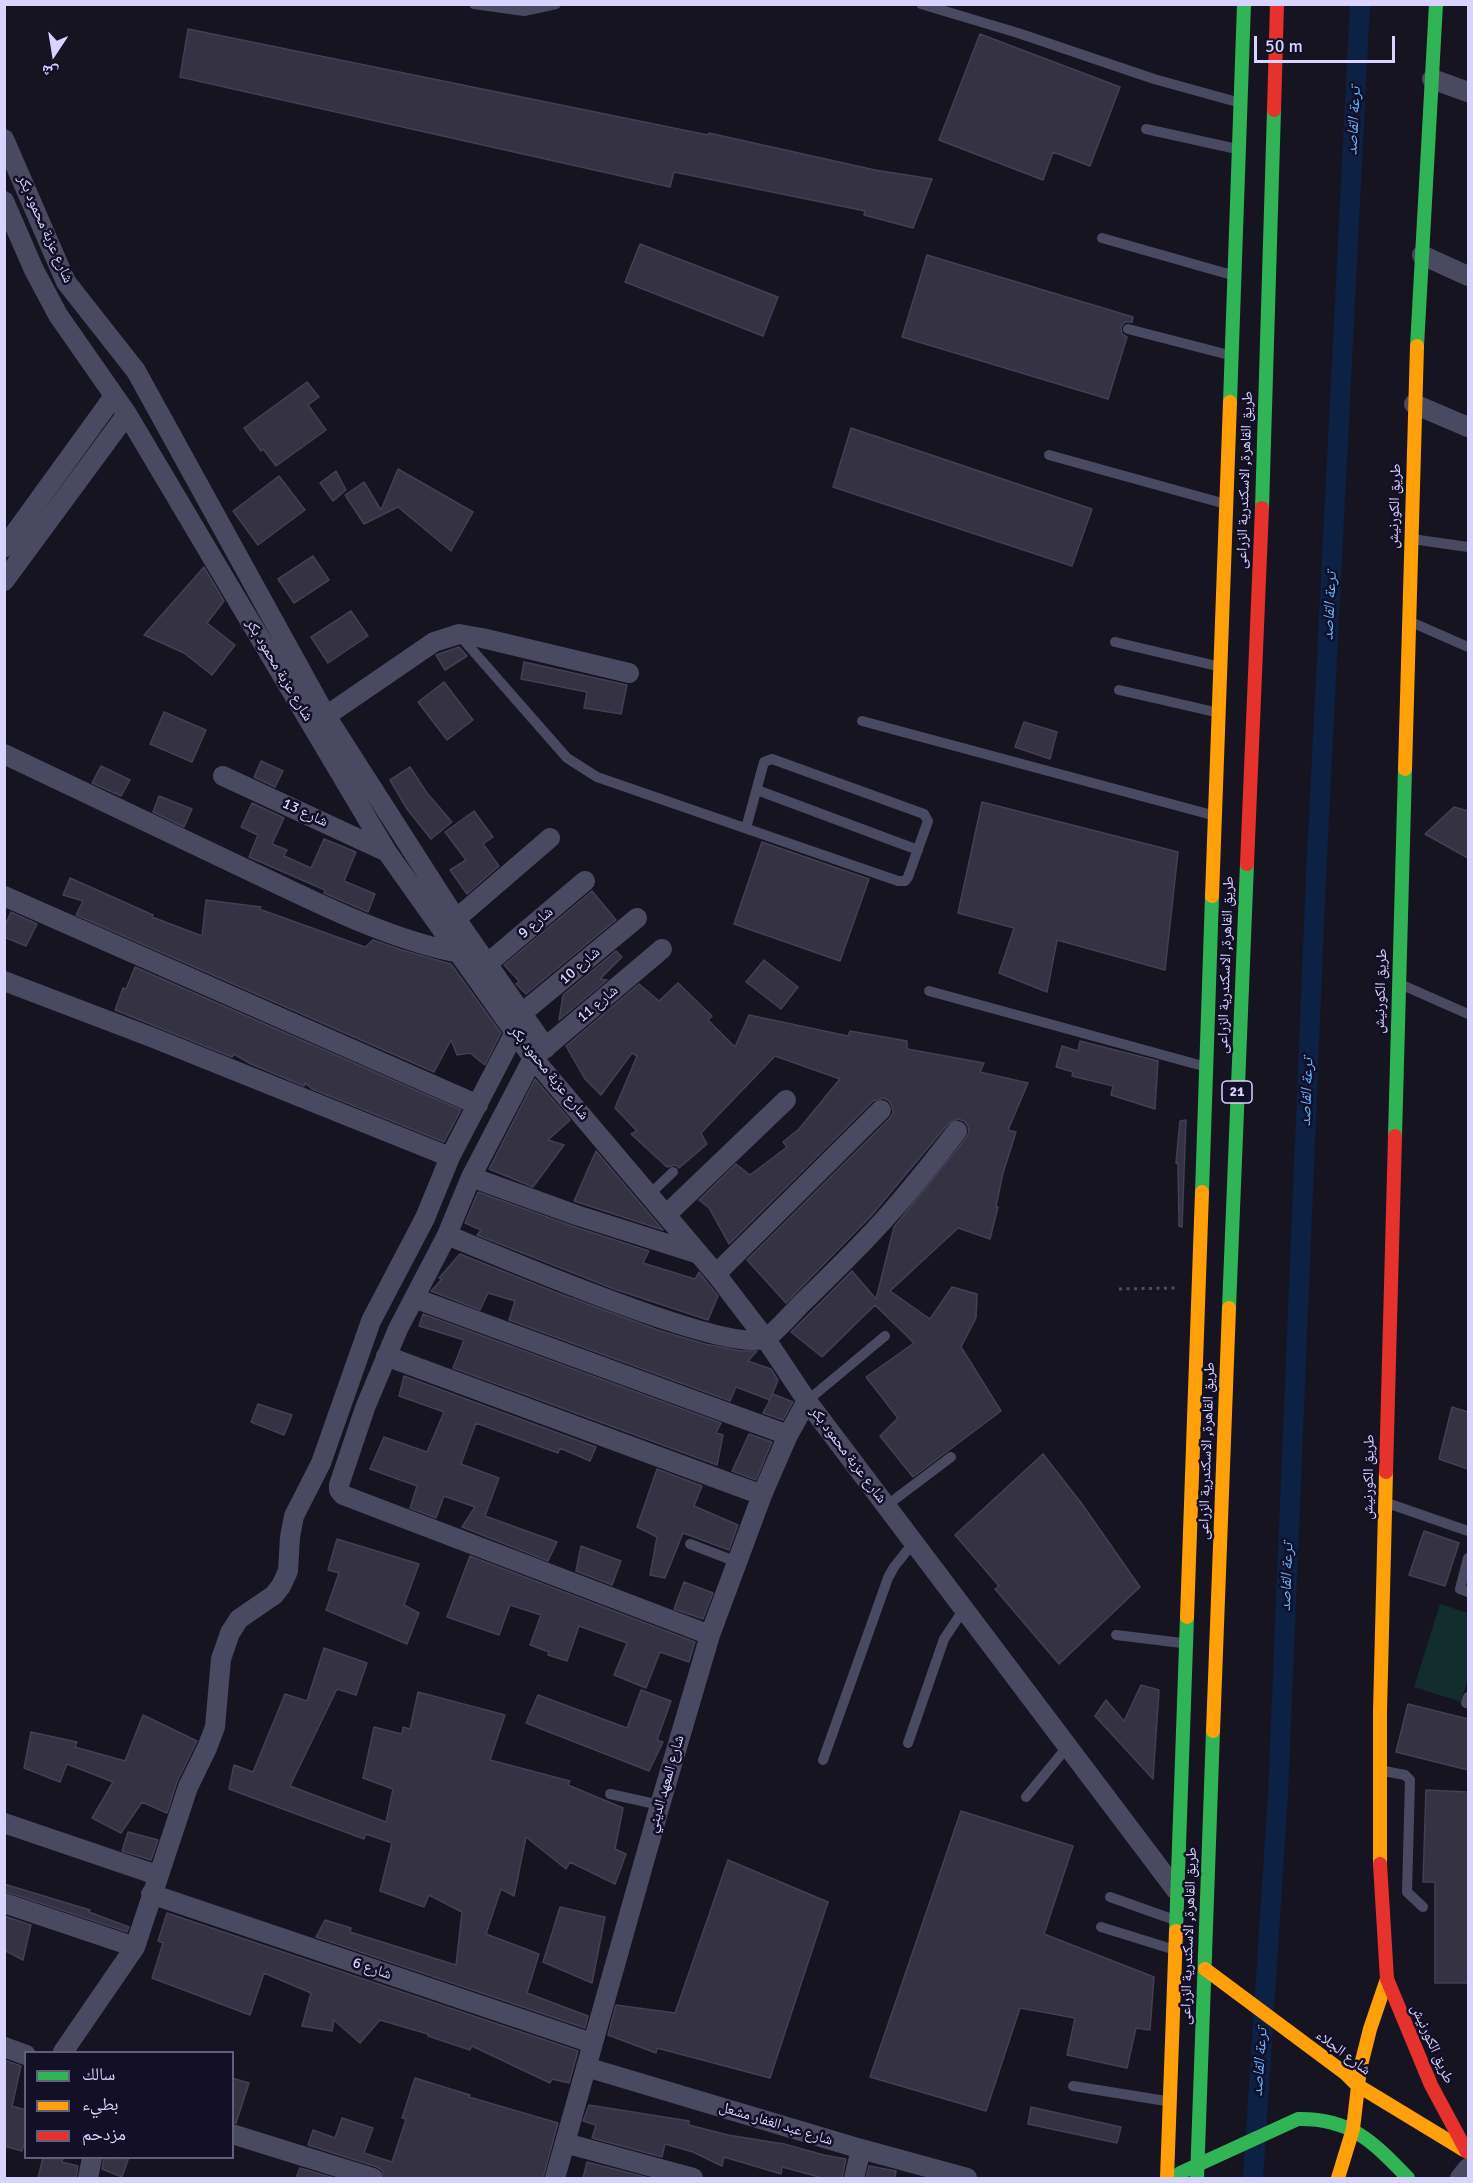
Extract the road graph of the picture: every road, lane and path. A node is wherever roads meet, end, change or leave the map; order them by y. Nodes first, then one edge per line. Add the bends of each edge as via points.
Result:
1 (474, 4) edge
2 (556, 4) edge
3 (921, 4) edge
4 (1244, 4) edge
5 (1277, 4) edge
6 (1436, 4) edge
7 (1432, 79) junction
8 (1468, 92) edge
9 (1241, 103) junction
10 (1146, 129) dead end
11 (4, 139) edge
12 (1239, 149) junction
13 (4, 201) edge
14 (1102, 238) dead end
15 (1422, 255) junction
16 (1235, 276) junction
17 (1468, 276) edge
18 (1128, 329) dead end
19 (1232, 356) junction
20 (114, 396) junction
21 (1414, 404) junction
22 (127, 414) junction
23 (1246, 415) junction
24 (1468, 427) edge
25 (1049, 455) dead end
26 (1226, 505) junction
27 (1410, 538) junction
28 (1468, 547) edge
29 (4, 548) edge
30 (1242, 558) junction
31 (4, 581) edge
32 (1408, 621) junction
33 (459, 634) junction
34 (1115, 642) dead end
35 (1468, 647) edge
36 (1220, 666) junction
37 (629, 673) dead end
38 (1119, 690) dead end
39 (1218, 712) junction
40 (326, 716) junction
41 (862, 720) dead end
42 (4, 753) edge
43 (223, 776) dead end
44 (757, 790) junction
45 (1215, 816) junction
46 (746, 828) junction
47 (550, 838) dead end
48 (918, 850) junction
49 (387, 852) junction
50 (585, 881) dead end
51 (4, 896) edge
52 (637, 918) dead end
53 (456, 919) junction
54 (662, 949) dead end
55 (459, 953) junction
56 (487, 964) junction
57 (4, 981) edge
58 (1398, 983) junction
59 (929, 991) dead end
60 (1468, 1014) edge
61 (518, 1023) junction
62 (540, 1053) junction
63 (1206, 1066) junction
64 (786, 1100) dead end
65 (478, 1105) junction
66 (881, 1110) dead end
67 (957, 1131) dead end
68 (450, 1157) junction
69 (673, 1172) dead end
70 (471, 1178) junction
71 (649, 1195) junction
72 (666, 1215) junction
73 (447, 1235) junction
74 (699, 1254) junction
75 (716, 1274) junction
76 (1197, 1287) junction
77 (1119, 1289) dead end
78 (414, 1298) junction
79 (885, 1336) dead end
80 (765, 1338) junction
81 (386, 1356) junction
82 (807, 1401) junction
83 (788, 1435) junction
84 (951, 1457) dead end
85 (762, 1495) junction
86 (1385, 1502) junction
87 (886, 1506) junction
88 (1468, 1531) edge
89 (914, 1542) junction
90 (690, 1544) dead end
91 (1468, 1558) edge
92 (737, 1562) junction
93 (1468, 1592) edge
94 (964, 1609) junction
95 (710, 1635) junction
96 (1116, 1635) dead end
97 (1185, 1643) junction
98 (908, 1743) dead end
99 (1068, 1746) junction
100 (823, 1760) dead end
101 (1379, 1770) junction
102 (610, 1794) dead end
103 (1026, 1797) dead end
104 (660, 1805) junction
105 (4, 1823) edge
106 (157, 1875) junction
107 (1176, 1890) junction
108 (151, 1894) junction
109 (1110, 1897) dead end
110 (4, 1903) edge
111 (1423, 1907) dead end
112 (1175, 1920) junction
113 (1101, 1927) dead end
114 (135, 1947) junction
115 (1174, 1950) junction
116 (1205, 1969) junction
117 (1387, 1980) junction
118 (592, 2043) junction
119 (4, 2047) edge
120 (64, 2051) edge
121 (24, 2054) edge
122 (586, 2067) junction
123 (1357, 2085) junction
124 (1073, 2086) dead end
125 (1169, 2101) junction
126 (1353, 2129) junction
127 (234, 2135) edge
128 (565, 2144) junction
129 (861, 2150) junction
130 (1468, 2158) edge
131 (1197, 2172) edge
132 (373, 2178) edge
133 (555, 2178) edge
134 (693, 2178) edge
135 (854, 2178) edge
136 (967, 2178) edge
137 (1167, 2178) edge
138 (1338, 2178) edge
139 (1408, 2178) edge
140 (1460, 2178) edge

1 - 2 lane via 524,11
3 - 9 lane
4 - 9 main road, طريق القاهرة, الاسكندرية الزراعى / 21
5 - 23 main road, طريق القاهرة, الاسكندرية الزراعى / 21
6 - 7 main road, طريق الكورنيش
7 - 8 street
7 - 15 main road, طريق الكورنيش
9 - 12 main road, طريق القاهرة, الاسكندرية الزراعى / 21
10 - 12 lane
11 - 40 street, شارع عزبة محمود بكر via 66,282 136,371
12 - 16 main road, طريق القاهرة, الاسكندرية الزراعى / 21
13 - 20 street, شارع عزبة محمود بكر via 58,315
14 - 16 lane
15 - 17 street
15 - 21 main road, طريق الكورنيش
16 - 19 main road, طريق القاهرة, الاسكندرية الزراعى / 21
18 - 19 lane
19 - 23 main road, طريق القاهرة, الاسكندرية الزراعى / 21
20 - 22 street, شارع عزبة محمود بكر
20 - 29 street
21 - 24 street
21 - 27 main road, طريق الكورنيش
22 - 31 street
22 - 49 street, شارع عزبة محمود بكر
23 - 26 main road, طريق القاهرة, الاسكندرية الزراعى / 21
23 - 30 main road, طريق القاهرة, الاسكندرية الزراعى / 21
25 - 26 lane
26 - 30 main road, طريق القاهرة, الاسكندرية الزراعى / 21
27 - 28 lane
27 - 32 main road, طريق الكورنيش
30 - 36 main road, طريق القاهرة, الاسكندرية الزراعى / 21
30 - 116 main road, طريق القاهرة, الاسكندرية الزراعى / 21 via 1232,1218
32 - 35 lane
32 - 58 main road, طريق الكورنيش
33 - 37 street
33 - 40 street via 434,642
33 - 46 lane via 567,758 584,770
34 - 36 lane
36 - 39 main road, طريق القاهرة, الاسكندرية الزراعى / 21
38 - 39 lane
39 - 45 main road, طريق القاهرة, الاسكندرية الزراعى / 21
40 - 53 street, شارع عزبة محمود بكر
41 - 45 lane
42 - 55 street via 296,893 406,940
43 - 49 street, شارع 13
44 - 46 lane
44 - 48 lane
44 - 48 lane via 764,762 772,759 924,814 928,821
45 - 63 main road, طريق القاهرة, الاسكندرية الزراعى / 21
46 - 48 lane via 898,881 908,877
47 - 53 street
49 - 55 street, شارع عزبة محمود بكر
50 - 56 street, شارع 9
51 - 65 street
52 - 61 street, شارع 10
53 - 56 street, شارع عزبة محمود بكر
54 - 62 street, شارع 11
55 - 61 street, شارع عزبة محمود بكر
56 - 61 street, شارع عزبة محمود بكر
57 - 68 street
58 - 60 lane
58 - 86 main road, طريق الكورنيش
59 - 63 lane
61 - 62 street, شارع عزبة محمود بكر
61 - 65 street
62 - 70 street
62 - 71 street, شارع عزبة محمود بكر
63 - 76 main road, طريق القاهرة, الاسكندرية الزراعى / 21
64 - 72 street
65 - 68 street
66 - 75 street
67 - 80 street via 891,1213
68 - 106 street via 425,1218 371,1321 321,1463 294,1516 288,1571 274,1595 239,1619 230,1633 221,1659 214,1726
69 - 71 lane
70 - 73 street
70 - 74 street
71 - 72 street, شارع عزبة محمود بكر
72 - 74 street, شارع عزبة محمود بكر
73 - 78 street
73 - 80 street via 660,1318 723,1336
74 - 75 street, شارع عزبة محمود بكر
75 - 80 street, شارع عزبة محمود بكر
76 - 77 path
76 - 97 main road, طريق القاهرة, الاسكندرية الزراعى / 21
78 - 81 street
78 - 83 street
79 - 82 lane
80 - 82 street, شارع عزبة محمود بكر
81 - 85 street
81 - 95 street via 339,1485 343,1495
82 - 83 street, شارع المعهد الديني
82 - 87 street, شارع عزبة محمود بكر
83 - 85 street, شارع المعهد الديني
84 - 87 lane
85 - 92 street, شارع المعهد الديني
86 - 88 lane
86 - 101 main road, طريق الكورنيش
87 - 89 street, شارع عزبة محمود بكر
89 - 94 street, شارع عزبة محمود بكر
89 - 100 lane via 888,1578
90 - 92 lane
91 - 93 lane via 1460,1589
92 - 95 street, شارع المعهد الديني
94 - 98 lane via 944,1639
94 - 99 street, شارع عزبة محمود بكر
95 - 104 street, شارع المعهد الديني
96 - 97 lane
97 - 107 main road, طريق القاهرة, الاسكندرية الزراعى / 21
99 - 103 lane
99 - 107 street, شارع عزبة محمود بكر
101 - 111 lane via 1405,1775 1410,1780 1407,1892
101 - 117 main road, طريق الكورنيش
102 - 104 lane
104 - 118 street, شارع المعهد الديني
105 - 106 street
106 - 108 street
107 - 112 main road, طريق القاهرة, الاسكندرية الزراعى / 21
108 - 114 street
108 - 118 street, شارع 6
109 - 112 lane
110 - 114 street
112 - 115 main road, طريق القاهرة, الاسكندرية الزراعى / 21
113 - 115 lane
114 - 120 street
115 - 125 main road, طريق القاهرة, الاسكندرية الزراعى / 21
116 - 123 main road, شارع الجلاء
116 - 131 main road, طريق القاهرة, الاسكندرية الزراعى / 21
117 - 123 main road, طريق الكورنيش
117 - 130 main road, طريق الكورنيش via 1431,2085
118 - 122 street, شارع المعهد الديني
119 - 121 street
122 - 128 street, شارع المعهد الديني
122 - 129 street, شارع عبد الغفار مشعل
123 - 126 main road, طريق الكورنيش
123 - 130 main road, شارع الجلاء
124 - 125 lane
125 - 137 main road, طريق القاهرة, الاسكندرية الزراعى / 21
126 - 131 main road via 1320,2119 1298,2119 1218,2156
126 - 138 main road, طريق الكورنيش
126 - 139 main road via 1378,2147
127 - 132 street
128 - 133 street, شارع المعهد الديني
128 - 134 street
129 - 135 street
129 - 136 street, شارع عبد الغفار مشعل
130 - 140 street
131 - 137 main road

